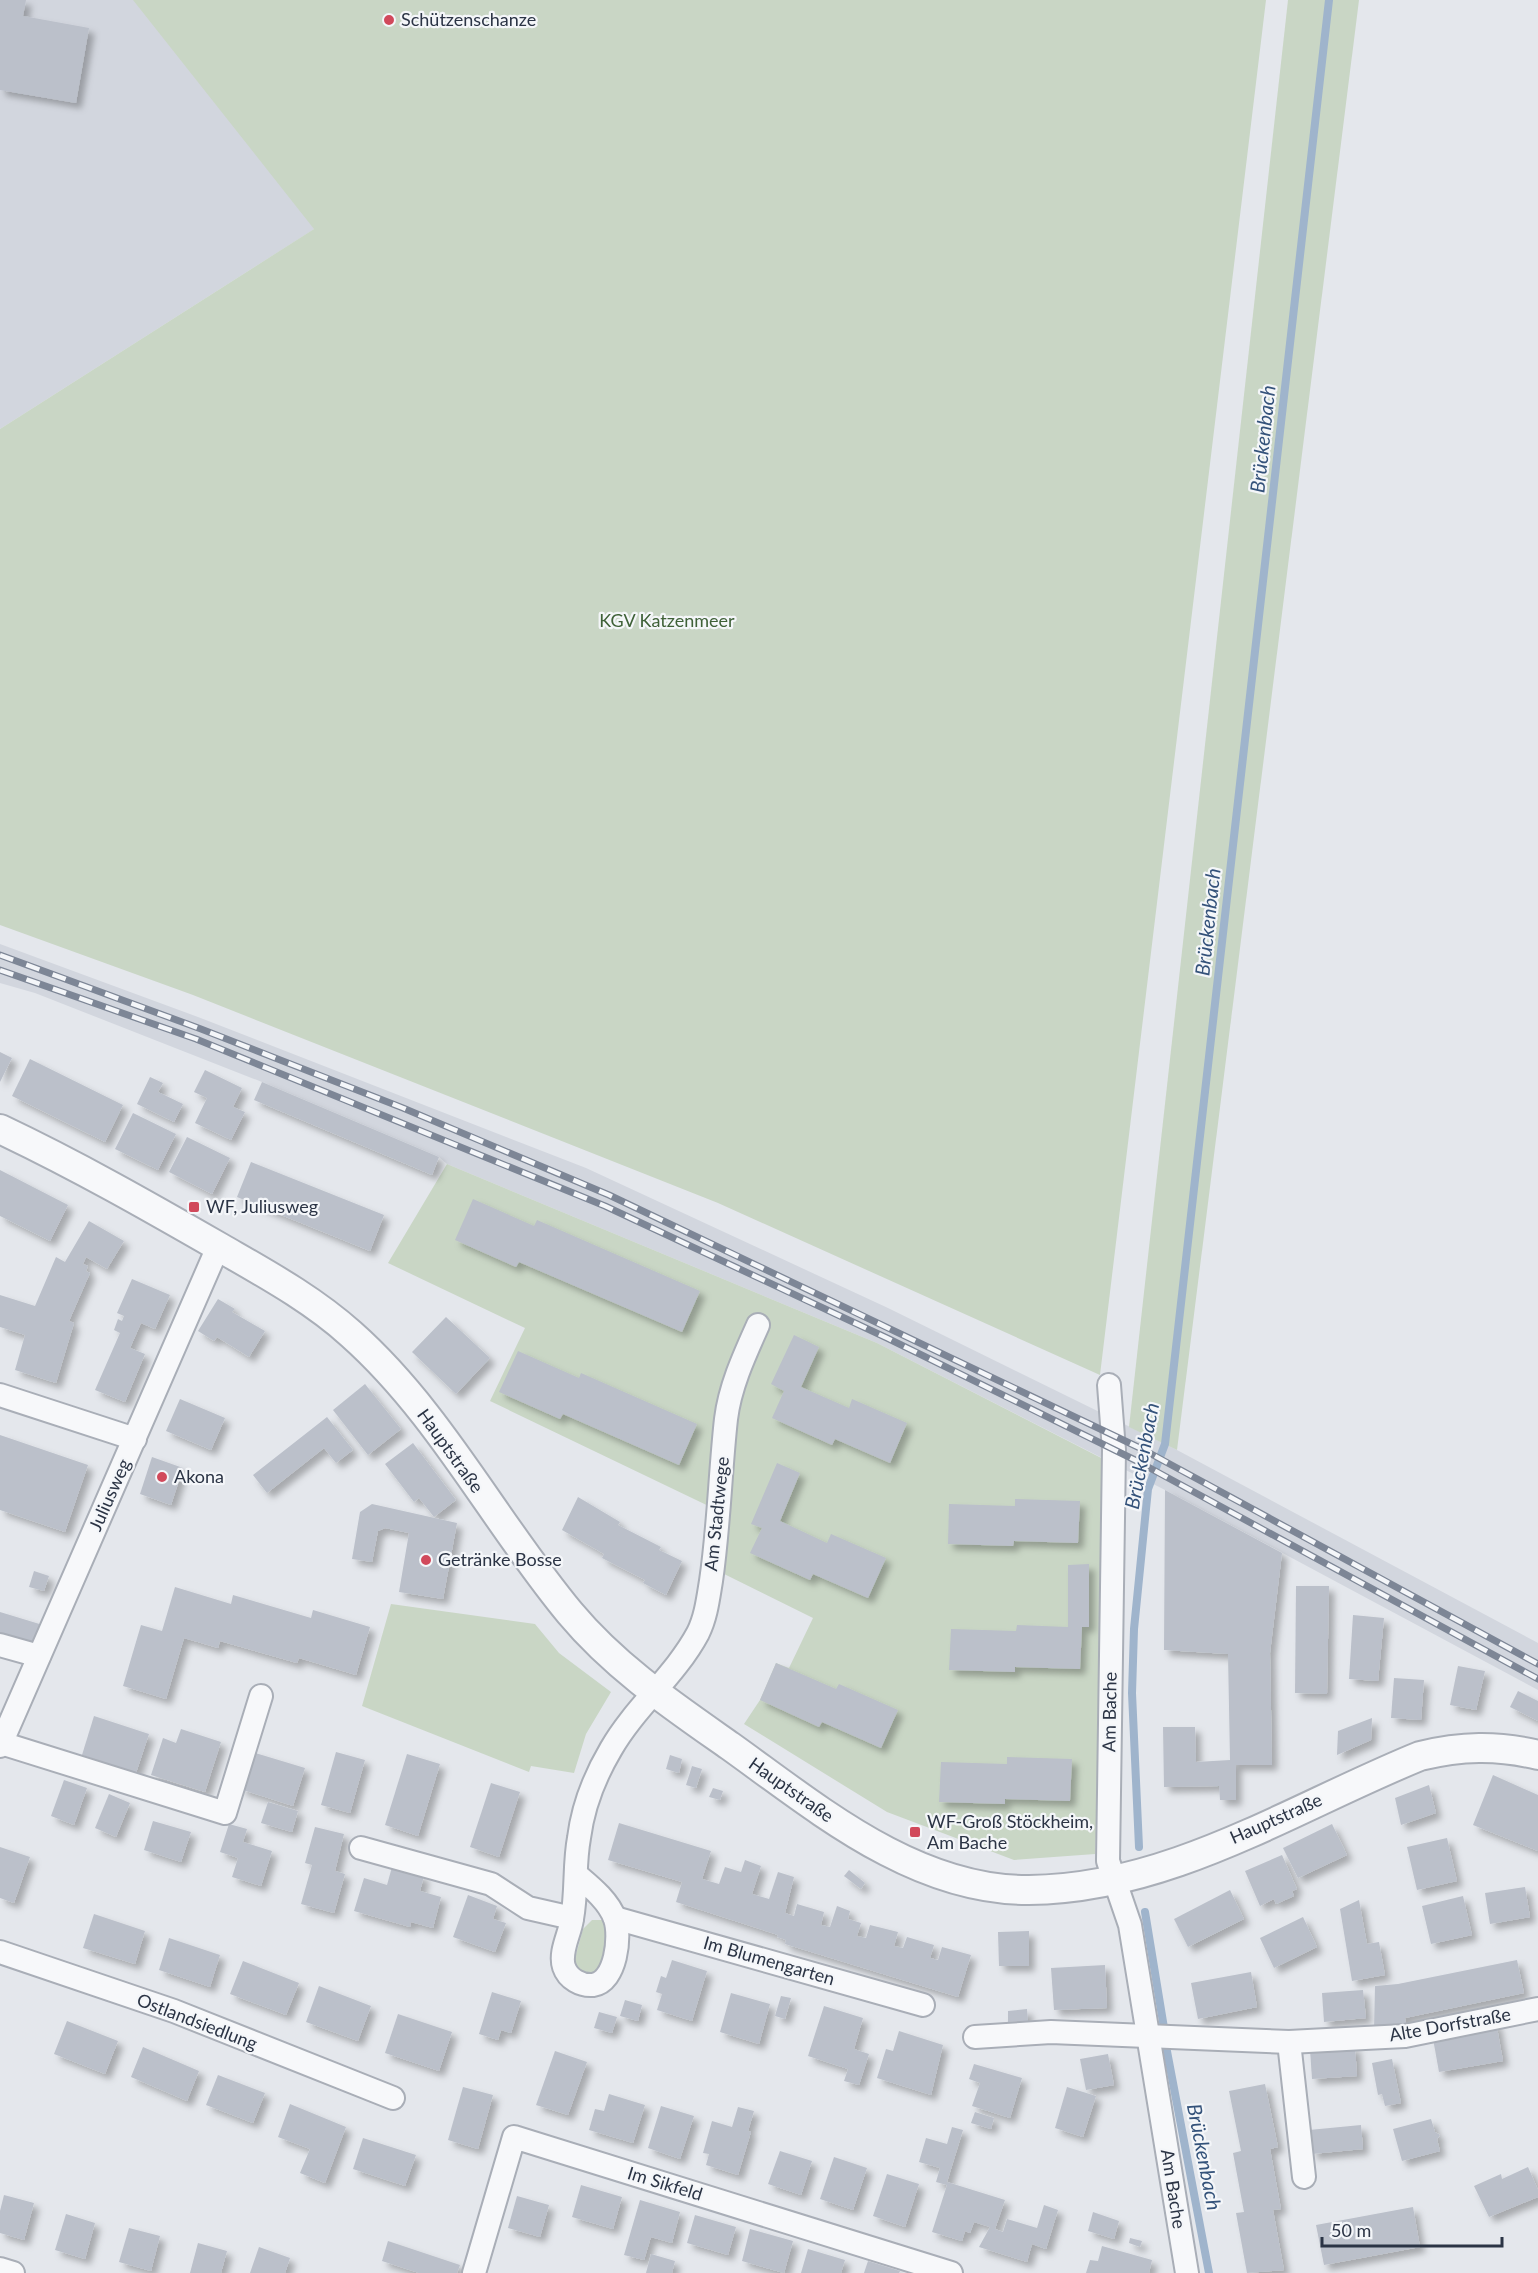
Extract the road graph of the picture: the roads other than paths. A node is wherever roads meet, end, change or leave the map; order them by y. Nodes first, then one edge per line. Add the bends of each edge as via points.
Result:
1 (0, 1129) edge
2 (218, 1247) junction
3 (758, 1325) dead end
4 (1109, 1385) dead end
5 (0, 1395) edge
6 (135, 1439) junction
7 (0, 1644) edge
8 (39, 1656) junction
9 (653, 1692) junction
10 (261, 1696) dead end
11 (1, 1745) edge
12 (1538, 1755) edge
13 (361, 1848) dead end
14 (577, 1875) junction
15 (1114, 1881) junction
16 (572, 1918) junction
17 (615, 1918) junction
18 (0, 1952) edge
19 (923, 2005) dead end
20 (1538, 2008) edge
21 (1148, 2034) junction
22 (975, 2037) dead end
23 (1289, 2042) junction
24 (393, 2098) dead end
25 (1304, 2177) dead end
26 (0, 2269) edge
27 (13, 2273) edge
28 (474, 2273) edge
29 (951, 2273) edge
30 (1187, 2273) edge

1 - 2 street, Hauptstraße via 103,1180
2 - 6 street, Juliusweg
2 - 9 street, Hauptstraße via 324,1312 378,1359 426,1417 574,1618
3 - 9 street, Am Stadtwege via 740,1365 727,1416 706,1612 687,1650
4 - 15 street, Am Bache via 1113,1450 1108,1861
5 - 6 street
6 - 8 street, Juliusweg
7 - 8 street
8 - 11 street, Juliusweg
9 - 14 street via 625,1726 597,1777 584,1810
9 - 15 street, Hauptstraße via 837,1822 925,1868 972,1884 1026,1890
10 - 11 street, Juliusweg via 225,1813
12 - 15 street, Hauptstraße via 1491,1746 1420,1756 1215,1847
13 - 16 street via 491,1884 528,1908
14 - 16 street
14 - 17 street via 600,1896
15 - 21 street, Am Bache via 1130,1925
16 - 17 street via 564,1967 574,1980 592,1985 599,1984 610,1973 617,1939
17 - 19 street, Im Blumengarten
18 - 24 street, Ostlandsiedlung via 174,2011
20 - 23 street, Alte Dorfstraße via 1405,2036
21 - 22 street via 1051,2032
21 - 23 street, Alte Dorfstraße
21 - 30 street, Am Bache
23 - 25 street
26 - 27 street
28 - 29 street, Im Sikfeld via 514,2137

